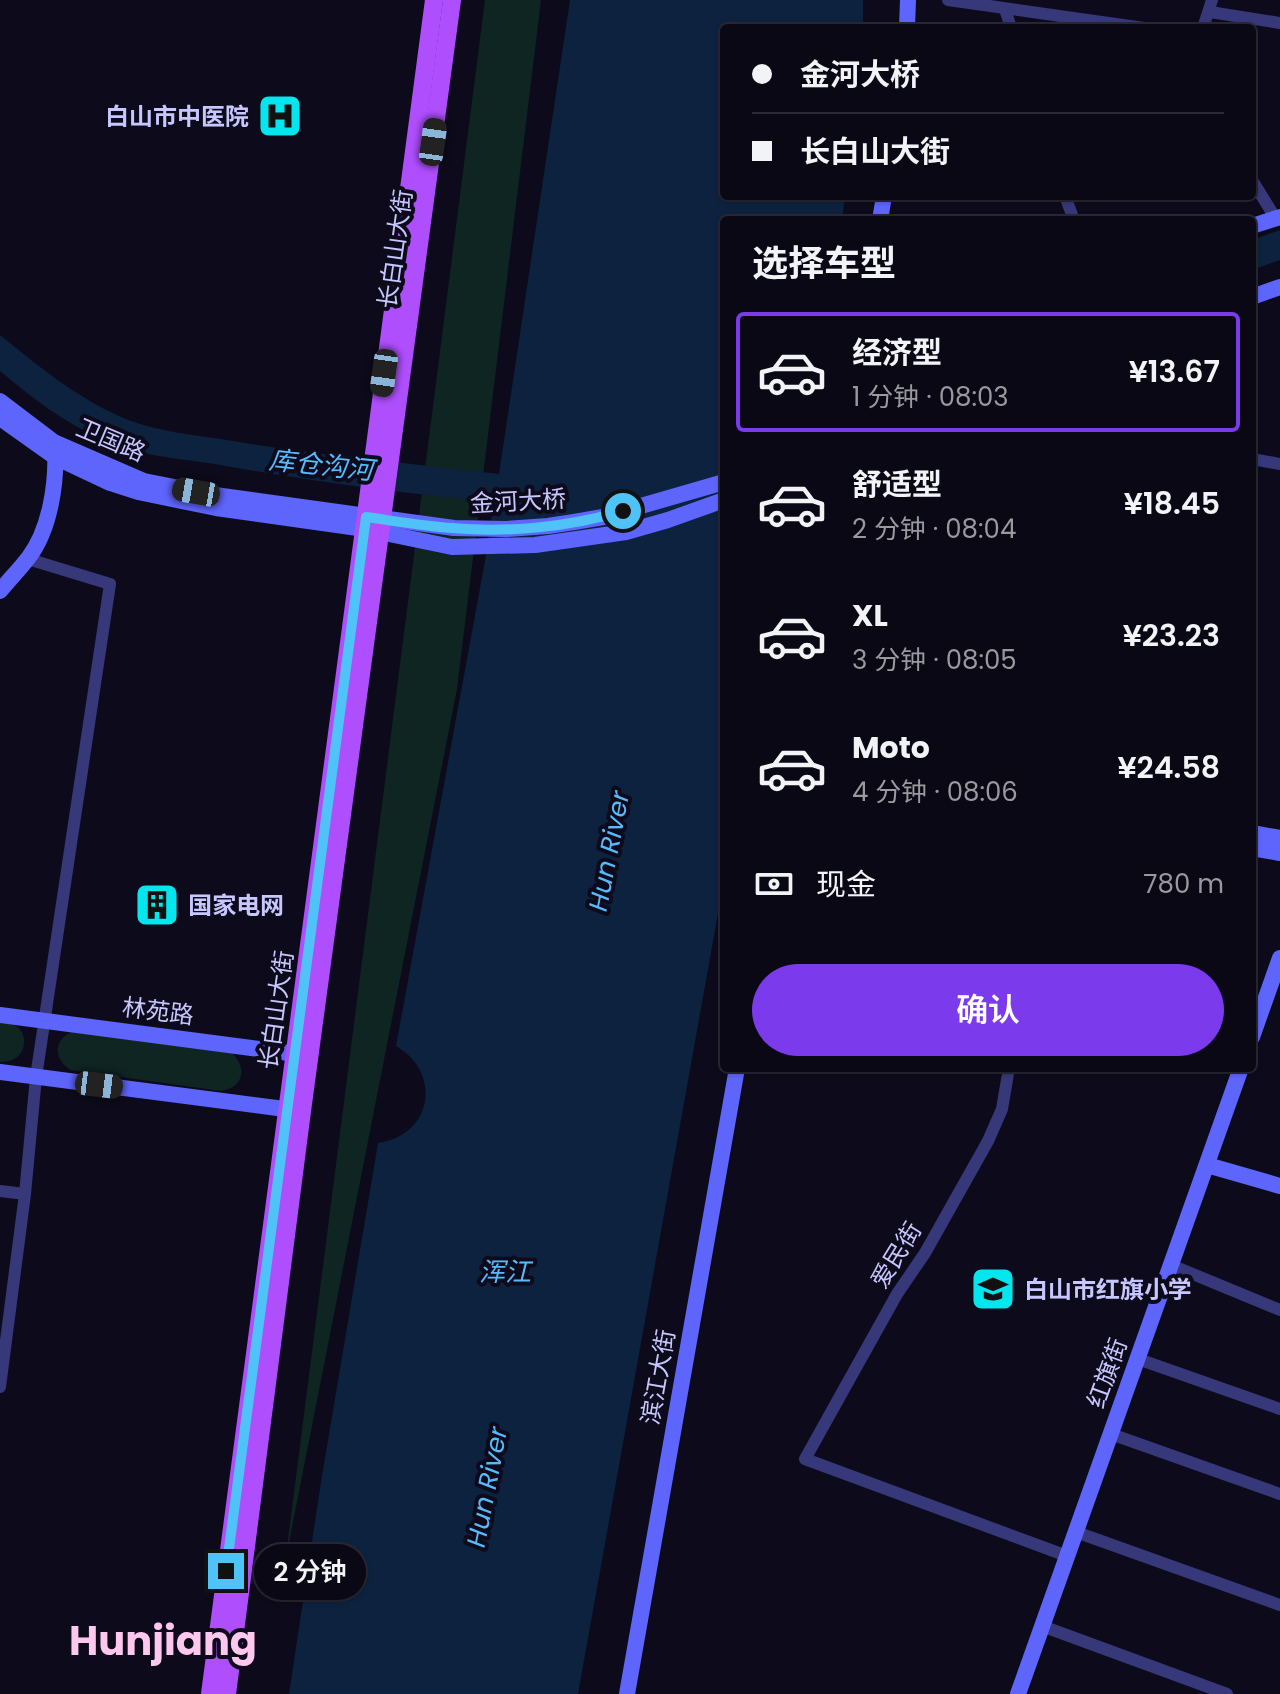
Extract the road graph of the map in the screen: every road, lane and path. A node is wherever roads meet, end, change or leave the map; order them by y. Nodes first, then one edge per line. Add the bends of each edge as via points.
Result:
1 (434, 0) edge
2 (452, 0) edge
3 (908, 0) edge
4 (948, 0) edge
5 (1211, 6) edge
6 (1005, 9) junction
7 (1280, 23) edge
8 (907, 24) edge
9 (1010, 24) edge
10 (1115, 24) edge
11 (1256, 186) edge
12 (1278, 218) edge
13 (1256, 225) edge
14 (1280, 287) edge
15 (1256, 296) edge
16 (0, 401) edge
17 (0, 418) edge
18 (55, 450) junction
19 (381, 460) junction
20 (1256, 460) edge
21 (1280, 464) edge
22 (720, 483) edge
23 (720, 501) edge
24 (374, 524) junction
25 (454, 528) joint
26 (452, 547) joint
27 (28, 559) junction
28 (0, 591) edge
29 (1256, 834) edge
30 (1280, 838) edge
31 (1256, 849) edge
32 (1280, 853) edge
33 (1280, 958) edge
34 (0, 1015) edge
35 (45, 1021) junction
36 (1256, 1026) edge
37 (302, 1054) junction
38 (0, 1072) edge
39 (736, 1072) edge
40 (1008, 1072) edge
41 (1240, 1072) edge
42 (36, 1077) junction
43 (294, 1110) junction
44 (1207, 1165) junction
45 (1280, 1186) edge
46 (0, 1191) edge
47 (25, 1194) junction
48 (1171, 1265) junction
49 (6, 1294) edge
50 (1280, 1310) edge
51 (1138, 1359) junction
52 (0, 1387) edge
53 (1280, 1409) edge
54 (1111, 1434) junction
55 (1280, 1494) edge
56 (1076, 1532) junction
57 (1067, 1556) junction
58 (1280, 1605) edge
59 (1042, 1626) junction
60 (1213, 1692) edge
61 (210, 1694) edge
62 (227, 1694) edge
63 (627, 1694) edge
64 (1018, 1694) edge
65 (1227, 1694) edge

1 - 19 main road, 长白山大街
2 - 19 main road, 长白山大街
3 - 8 street
4 - 6 street
5 - 7 street
6 - 9 street
6 - 10 street
11 - 12 street
12 - 13 street
14 - 15 street
16 - 18 street, 卫国路
17 - 18 street, 卫国路
18 - 24 street, 卫国路 via 176,488
18 - 27 street via 50,511
19 - 24 main road, 长白山大街
20 - 21 street
22 - 25 street, 金河大桥 via 574,522
23 - 26 street, 金河大桥 via 626,532 535,545
24 - 25 street, 卫国路
24 - 26 street, 卫国路
24 - 37 main road, 长白山大街
27 - 28 street
27 - 35 street via 110,584
29 - 30 street
31 - 32 street
33 - 36 street
34 - 35 street, 林苑路
35 - 37 street, 林苑路
35 - 42 street
37 - 43 main road, 长白山大街
38 - 42 street
39 - 63 street, 滨江大街
40 - 57 street, 爱民街 via 1002,1109 988,1141 805,1459
41 - 44 street, 红旗街
42 - 43 street
42 - 47 street
43 - 61 main road, 长白山大街
43 - 62 main road, 长白山大街
44 - 45 street
44 - 48 street, 红旗街
46 - 47 street
47 - 49 street
48 - 50 street
48 - 51 street, 红旗街
49 - 52 street
51 - 53 street
51 - 54 street, 红旗街
54 - 55 street
54 - 56 street, 红旗街
56 - 57 street, 红旗街
56 - 58 street
57 - 59 street, 红旗街
59 - 60 street
59 - 64 street, 红旗街
60 - 65 street

